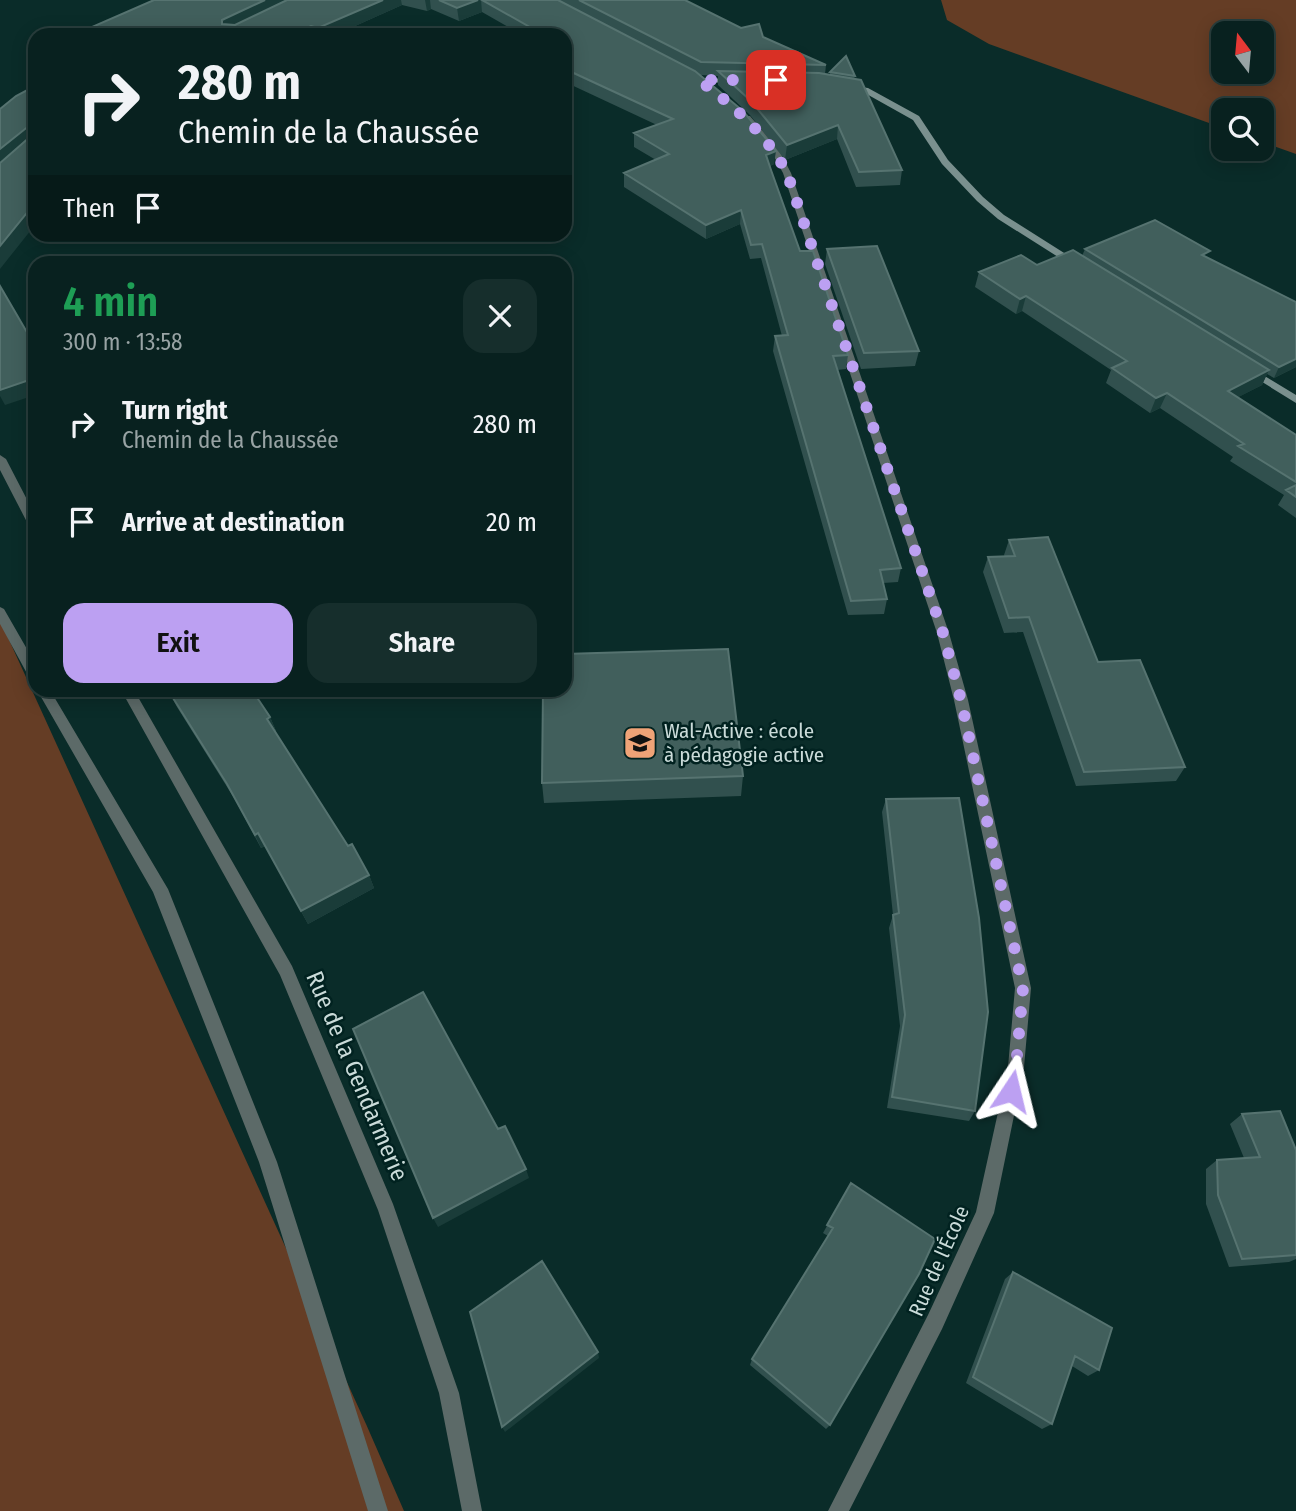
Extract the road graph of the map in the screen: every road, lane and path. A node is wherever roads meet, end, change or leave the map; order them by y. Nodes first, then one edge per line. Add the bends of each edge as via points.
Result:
1 (676, 68) edge
2 (699, 80) junction
3 (745, 81) edge
4 (841, 86) edge
5 (1089, 272) edge
6 (1245, 367) edge
7 (1296, 400) edge
8 (0, 459) edge
9 (28, 513) edge
10 (0, 612) edge
11 (28, 662) edge
12 (47, 697) edge
13 (131, 697) edge
14 (378, 1511) edge
15 (472, 1511) edge
16 (838, 1511) edge

1 - 2 street, Rue de l'École
2 - 3 street
2 - 16 street, Rue de l'École via 760,131 787,173 943,633 1023,988 1016,1067 985,1213
4 - 5 street via 865,90 916,118 980,200
6 - 7 street
8 - 9 street
10 - 11 street
12 - 14 street via 160,890 268,1162
13 - 15 street, Rue de la Gendarmerie via 286,971 387,1210 449,1392

